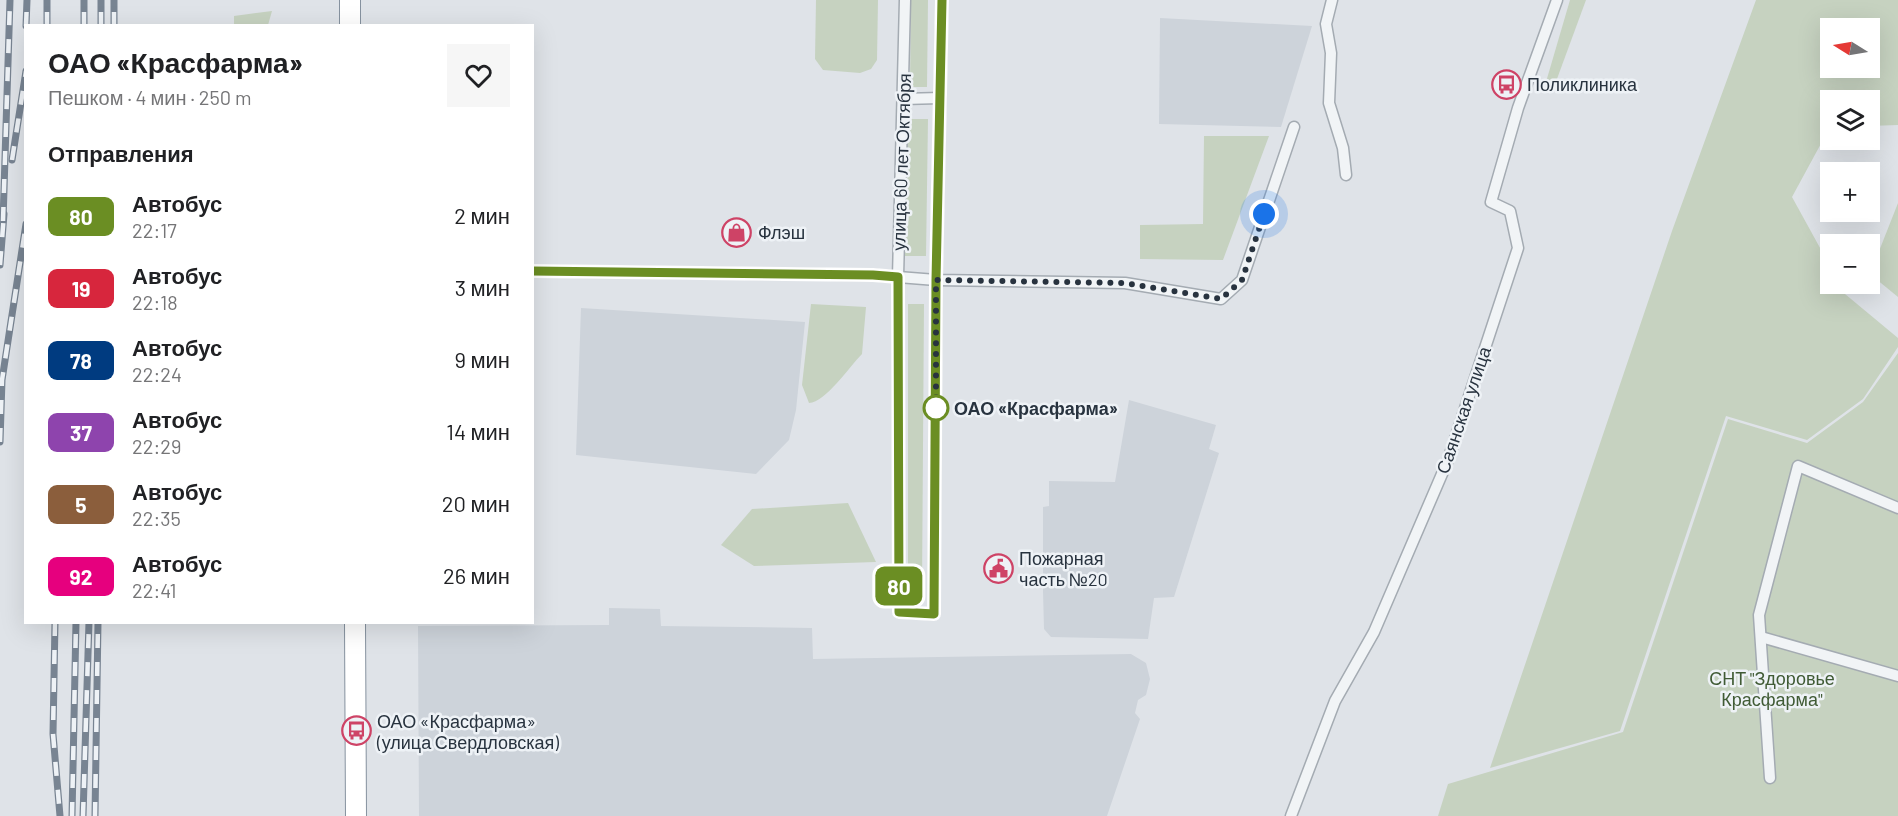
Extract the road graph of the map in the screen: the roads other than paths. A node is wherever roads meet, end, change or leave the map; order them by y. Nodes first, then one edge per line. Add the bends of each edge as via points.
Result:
1 (350, 0) edge
2 (905, 0) edge
3 (942, 0) edge
4 (1332, 0) edge
5 (1557, 0) edge
6 (350, 24) edge
7 (940, 98) junction
8 (903, 99) junction
9 (1294, 127) dead end
10 (1346, 175) dead end
11 (534, 272) edge
12 (898, 277) junction
13 (936, 280) junction
14 (1898, 508) edge
15 (356, 624) edge
16 (1761, 637) junction
17 (1898, 676) edge
18 (1770, 778) dead end
19 (356, 816) edge
20 (1291, 816) edge

1 - 6 highway
2 - 8 street, улица 60 лет Октября
3 - 7 street, улица 60 лет Октября
4 - 10 street via 1326,24 1331,53 1329,103 1343,147
5 - 20 street, Саянская улица via 1518,108 1491,202 1510,211 1518,248 1448,460 1374,632 1335,701
7 - 8 street
7 - 13 street, улица 60 лет Октября
8 - 12 street, улица 60 лет Октября
9 - 13 street via 1242,280 1221,299 1125,283
11 - 12 street
12 - 13 street
12 - 13 street, улица 60 лет Октября via 899,612 934,614
14 - 16 street via 1798,466 1759,615
15 - 19 highway
16 - 17 street
16 - 18 street

